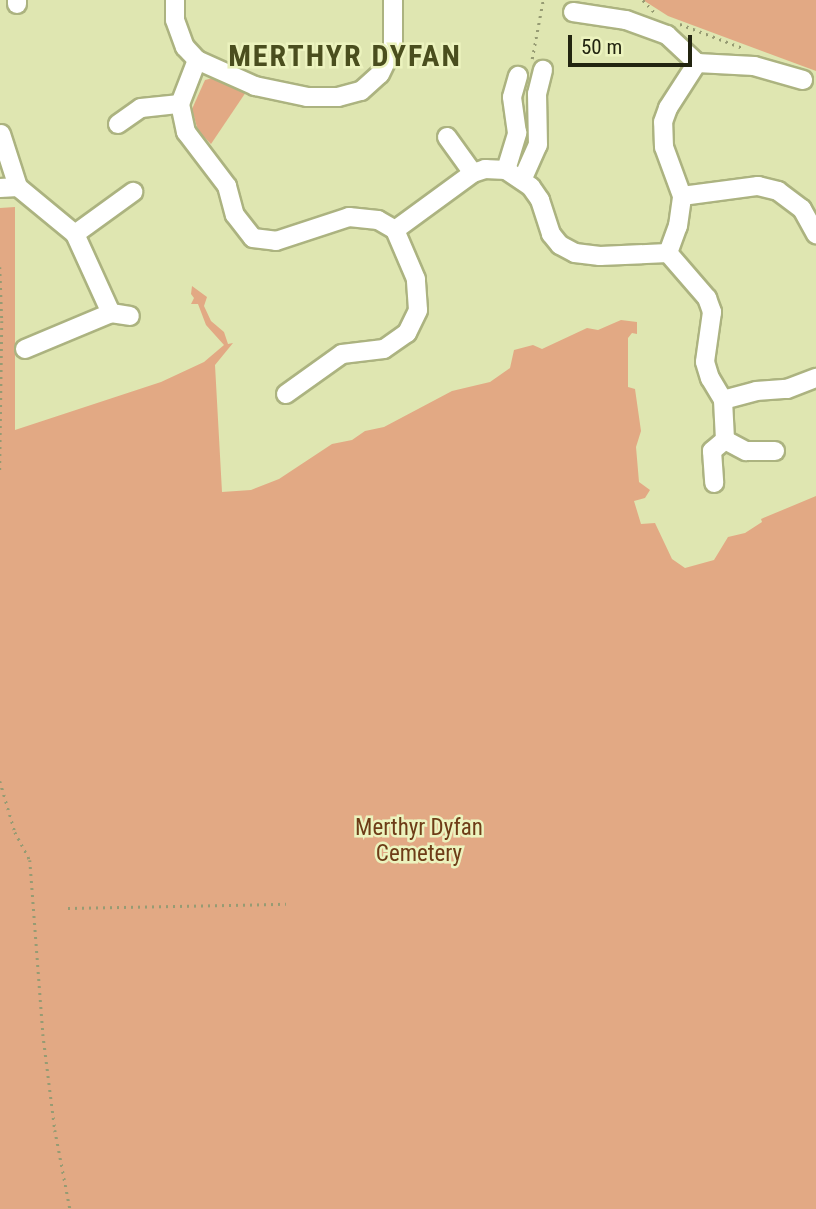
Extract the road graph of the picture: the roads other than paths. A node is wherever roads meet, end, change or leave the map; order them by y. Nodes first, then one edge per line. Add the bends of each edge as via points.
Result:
1 (175, 0) edge
2 (393, 0) edge
3 (573, 12) dead end
4 (197, 60) junction
5 (697, 63) junction
6 (542, 70) dead end
7 (518, 76) dead end
8 (803, 80) dead end
9 (180, 104) junction
10 (118, 124) dead end
11 (1, 134) edge
12 (447, 137) dead end
13 (506, 170) junction
14 (473, 173) junction
15 (523, 178) junction
16 (9, 188) edge
17 (133, 192) dead end
18 (682, 196) junction
19 (395, 230) junction
20 (75, 234) junction
21 (816, 234) edge
22 (668, 253) junction
23 (111, 313) junction
24 (130, 316) dead end
25 (25, 349) dead end
26 (816, 379) edge
27 (286, 394) dead end
28 (723, 400) junction
29 (725, 440) junction
30 (775, 451) dead end
31 (714, 483) dead end

1 - 4 street via 178,29
2 - 4 street via 393,47 380,75 361,91 307,97 255,86
3 - 5 street via 625,20 667,35
4 - 9 street
5 - 8 street via 754,66
5 - 18 street via 663,122 664,147
6 - 15 street via 537,94 538,145
7 - 13 street via 512,97 517,133
9 - 10 street via 141,108
9 - 19 street via 186,132 227,186 235,215 253,238 276,241 349,216 378,220
11 - 16 street
12 - 14 street
13 - 14 street
13 - 15 street
14 - 19 street
15 - 22 street via 540,200 551,234 575,253
16 - 20 street
17 - 20 street
18 - 21 street via 758,186 778,191 802,209
18 - 22 street
19 - 27 street via 416,279 418,310 407,333 384,349 342,354
20 - 23 street
22 - 28 street via 707,298 712,312 705,362
23 - 24 street
23 - 25 street
26 - 28 street
28 - 29 street
29 - 30 street via 746,451
29 - 31 street via 712,451

